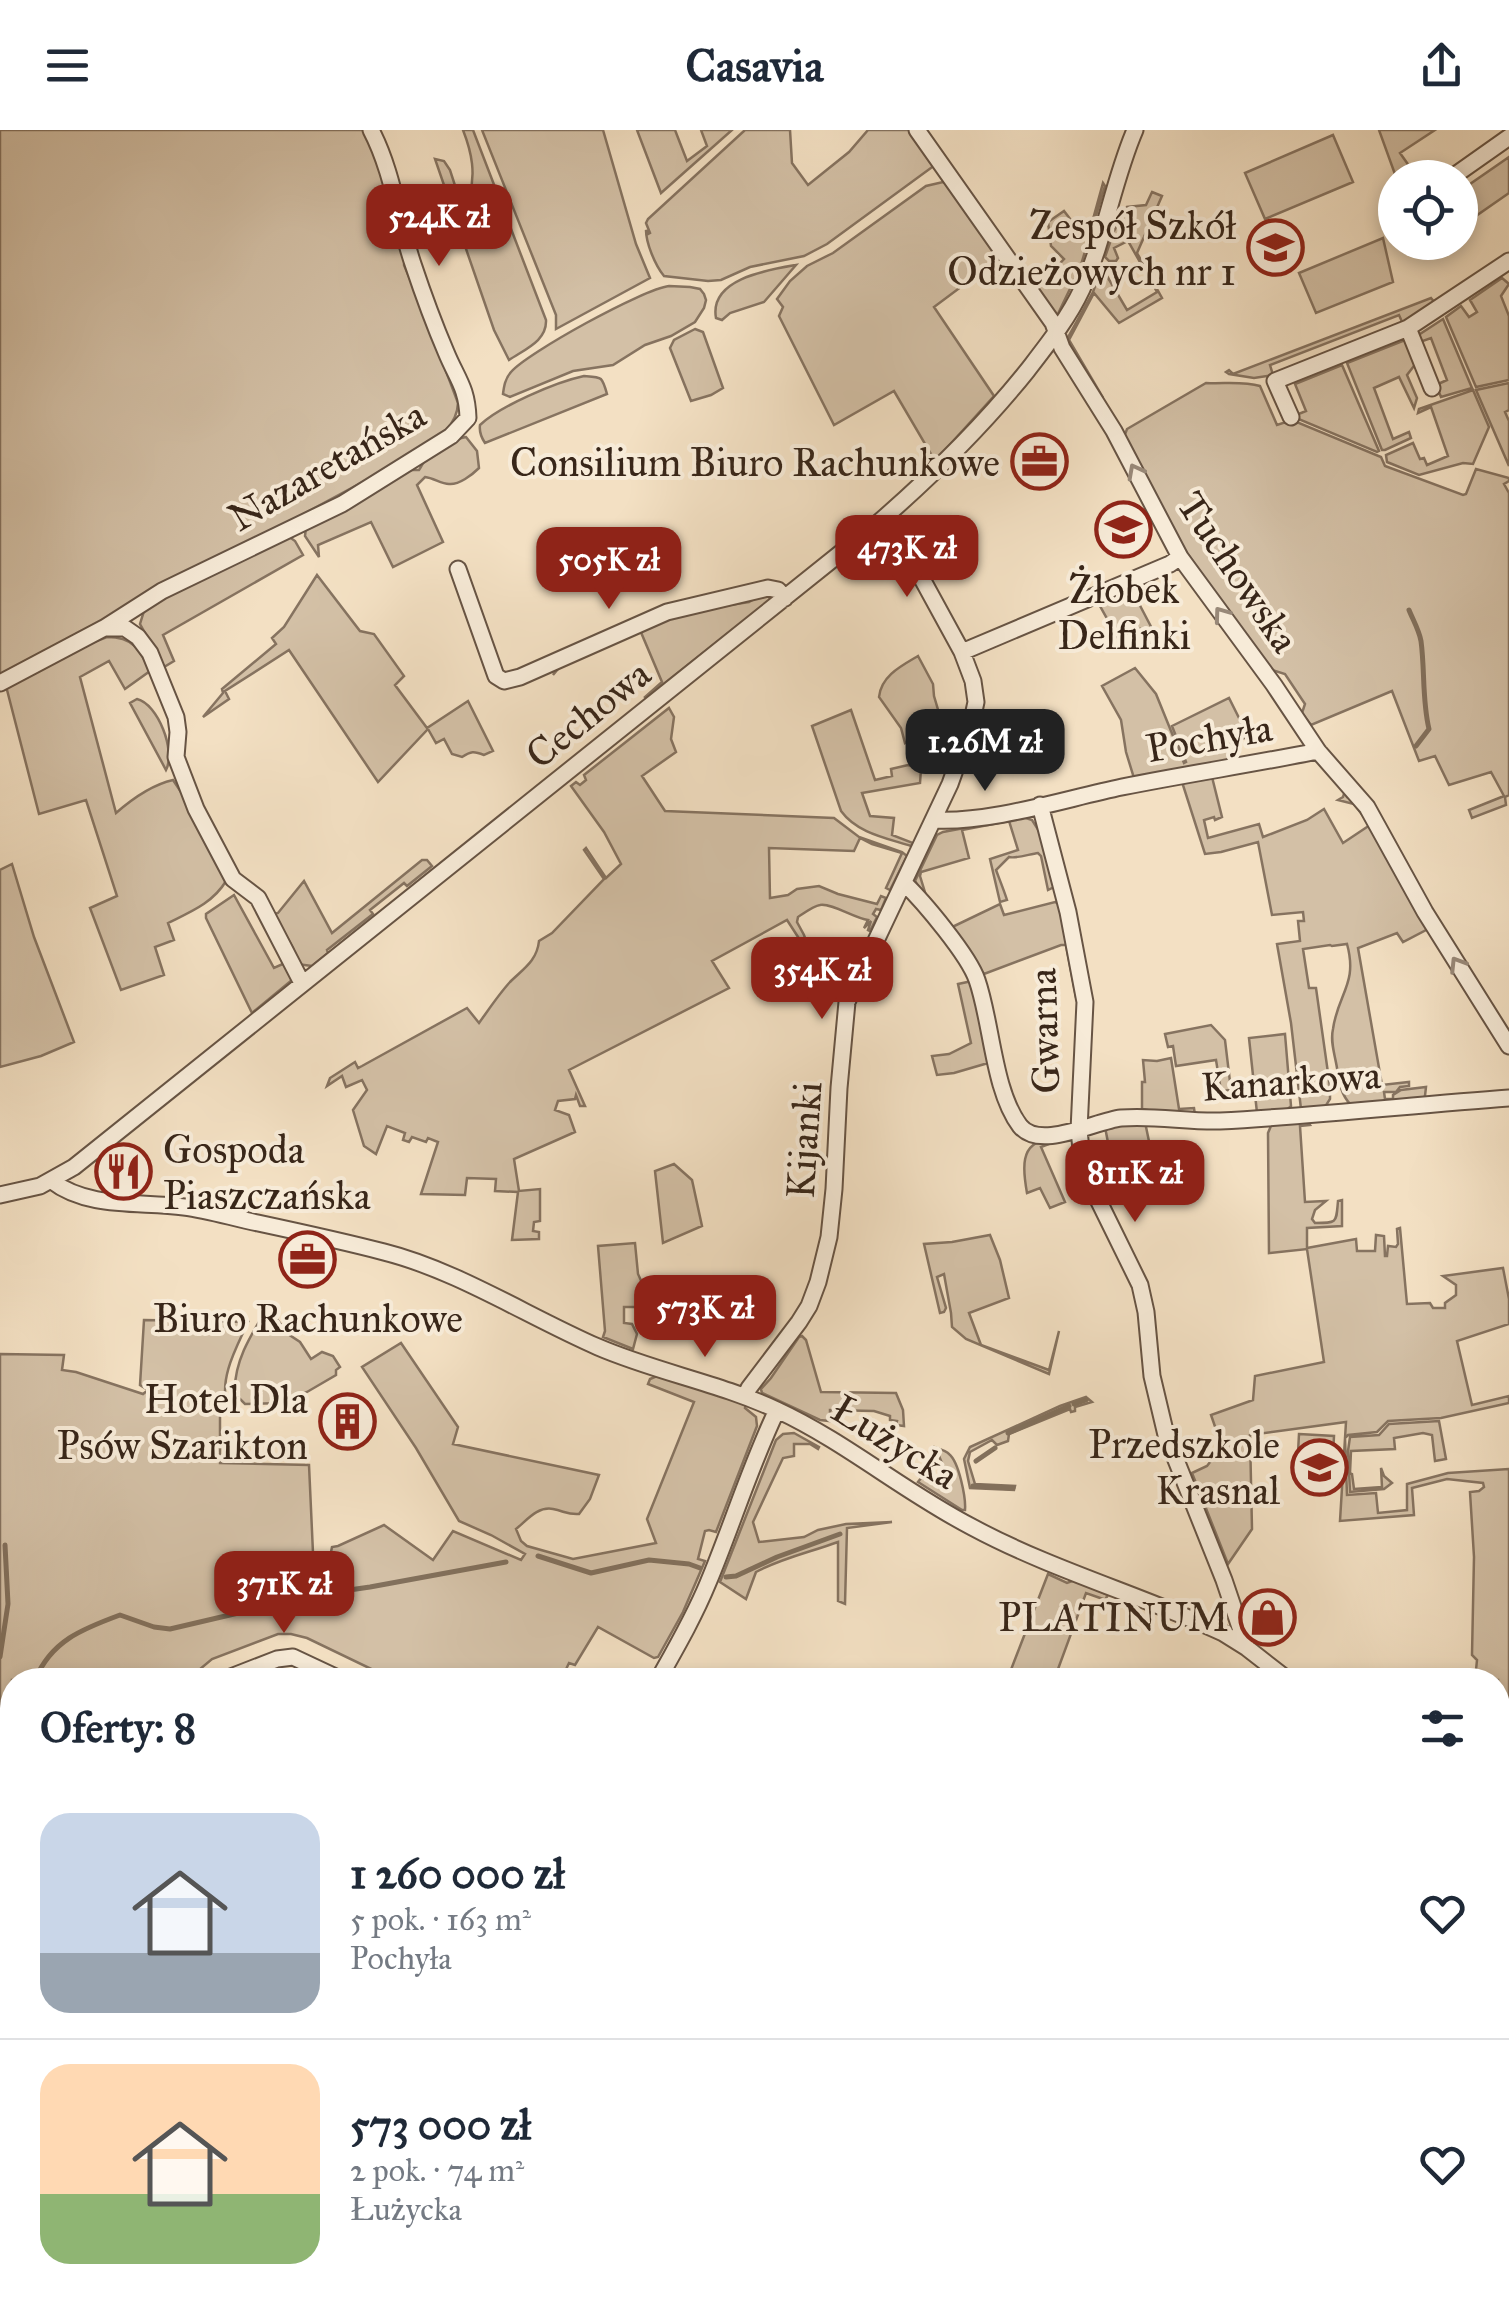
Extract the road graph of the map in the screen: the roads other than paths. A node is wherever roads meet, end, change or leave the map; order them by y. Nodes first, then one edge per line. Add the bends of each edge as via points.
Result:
1 (371, 130) edge
2 (917, 130) edge
3 (1135, 130) edge
4 (1509, 137) edge
5 (1476, 160) edge
6 (1508, 265) edge
7 (1408, 328) junction
8 (1056, 334) junction
9 (1432, 388) dead end
10 (1290, 417) dead end
11 (878, 523) junction
12 (1180, 557) junction
13 (458, 569) dead end
14 (785, 598) junction
15 (104, 628) junction
16 (962, 652) junction
17 (0, 683) edge
18 (1318, 751) junction
19 (1040, 805) junction
20 (934, 820) junction
21 (904, 883) junction
22 (302, 984) junction
23 (1509, 1046) edge
24 (1509, 1098) edge
25 (1078, 1130) junction
26 (52, 1182) junction
27 (0, 1195) edge
28 (745, 1396) junction
29 (777, 1410) junction
30 (1238, 1622) junction
31 (1223, 1633) junction
32 (1247, 1648) junction
33 (254, 1668) edge
34 (316, 1668) edge
35 (665, 1668) edge
36 (1273, 1668) edge

1 - 15 street, Nazaretańska via 412,262 463,385 468,418 342,504 162,591
2 - 8 street, Tuchowska
3 - 8 street, Cechowa via 1082,290
4 - 5 street
6 - 7 street
7 - 9 street
7 - 10 street via 1275,382
8 - 11 street, Cechowa via 980,427
12 -> 8 street, Tuchowska
11 - 14 street, Cechowa
11 - 16 street via 908,555
12 - 16 street
18 -> 12 street, Tuchowska
13 - 14 street via 496,676 504,681 677,609 768,588
14 - 22 street, Cechowa
15 - 17 street, Nazaretańska
15 - 22 street via 126,628 150,654 176,717 176,757 196,809 233,880 258,898
16 - 20 street, Kijanki via 976,702
18 - 19 street, Pochyła
23 -> 18 street, Tuchowska via 1367,807
19 - 20 street, Pochyła
19 - 25 street, Gwarna via 1085,1002
20 - 21 street, Kijanki
21 - 25 street, Kanarkowa via 973,970 1020,1126 1041,1137
21 - 28 street, Kijanki via 848,1002 829,1237 818,1282 800,1322
22 - 26 street, Cechowa
24 - 25 street, Kanarkowa via 1214,1121 1142,1117
25 - 30 street, Gwarna via 1083,1169 1140,1285 1166,1435
26 - 27 street, Cechowa
26 - 28 street, Łużycka via 98,1200 185,1207 405,1258 598,1347
28 - 29 street, Łużycka
29 - 31 street, Łużycka via 1000,1542
29 - 35 street via 708,1584
30 - 31 street
30 - 32 street, Gwarna
31 - 32 street, Łużycka
32 - 36 street, Łużycka
33 - 34 street via 293,1657

